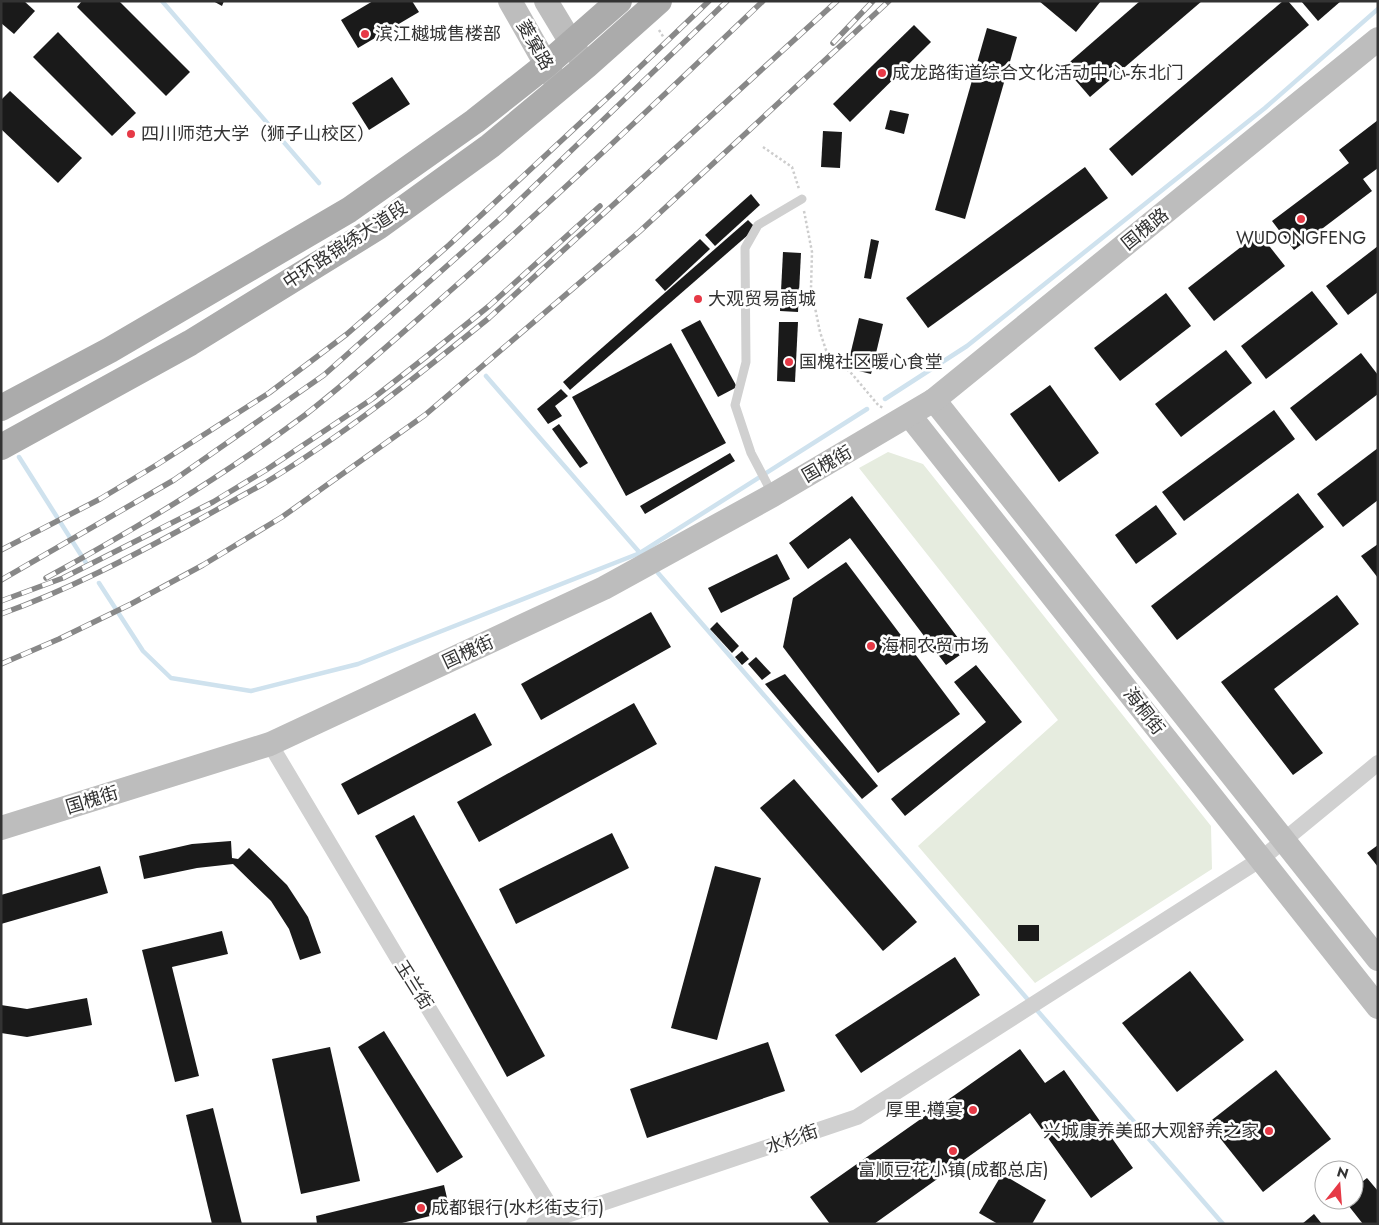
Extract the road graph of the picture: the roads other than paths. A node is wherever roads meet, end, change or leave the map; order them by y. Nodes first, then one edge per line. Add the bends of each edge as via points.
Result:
1 (510, 1) edge
2 (546, 1) edge
3 (619, 1) edge
4 (659, 1) edge
5 (1378, 38) edge
6 (571, 43) junction
7 (546, 65) junction
8 (586, 66) junction
9 (560, 88) junction
10 (802, 199) road end
11 (934, 400) junction
12 (1, 408) edge
13 (910, 416) junction
14 (1, 447) edge
15 (770, 488) junction
16 (270, 744) junction
17 (1378, 763) edge
18 (1, 828) edge
19 (1284, 840) junction
20 (1261, 859) junction
21 (1378, 959) edge
22 (1378, 1007) edge
23 (559, 1221) edge
24 (534, 1224) edge

1 - 7 street, 菱窠路
2 - 6 street, 菱窠路
3 - 6 main road, 中环路锦绣大道段
4 - 8 main road, 中环路锦绣大道段
5 - 11 street, 国槐路
6 - 7 main road, 中环路锦绣大道段
6 - 8 street, 菱窠路
7 - 9 street, 菱窠路
7 - 12 main road, 中环路锦绣大道段 via 475,121 349,210 110,350
8 - 9 main road, 中环路锦绣大道段
9 - 14 main road, 中环路锦绣大道段 via 490,146 378,227 190,343
10 - 15 lane via 758,225 745,248 746,362 735,405 751,454
11 - 13 street, 国槐路
11 - 19 street, 海桐街
13 - 15 street, 国槐街
13 - 20 street, 海桐街
15 - 16 street, 国槐街 via 604,588
16 - 18 street, 国槐街
16 - 23 street, 玉兰街
17 - 19 street, 水杉街
19 - 20 street, 水杉街
19 - 21 street, 海桐街
20 - 22 street, 海桐街
20 - 23 street, 水杉街 via 857,1117
23 - 24 street, 水杉街

